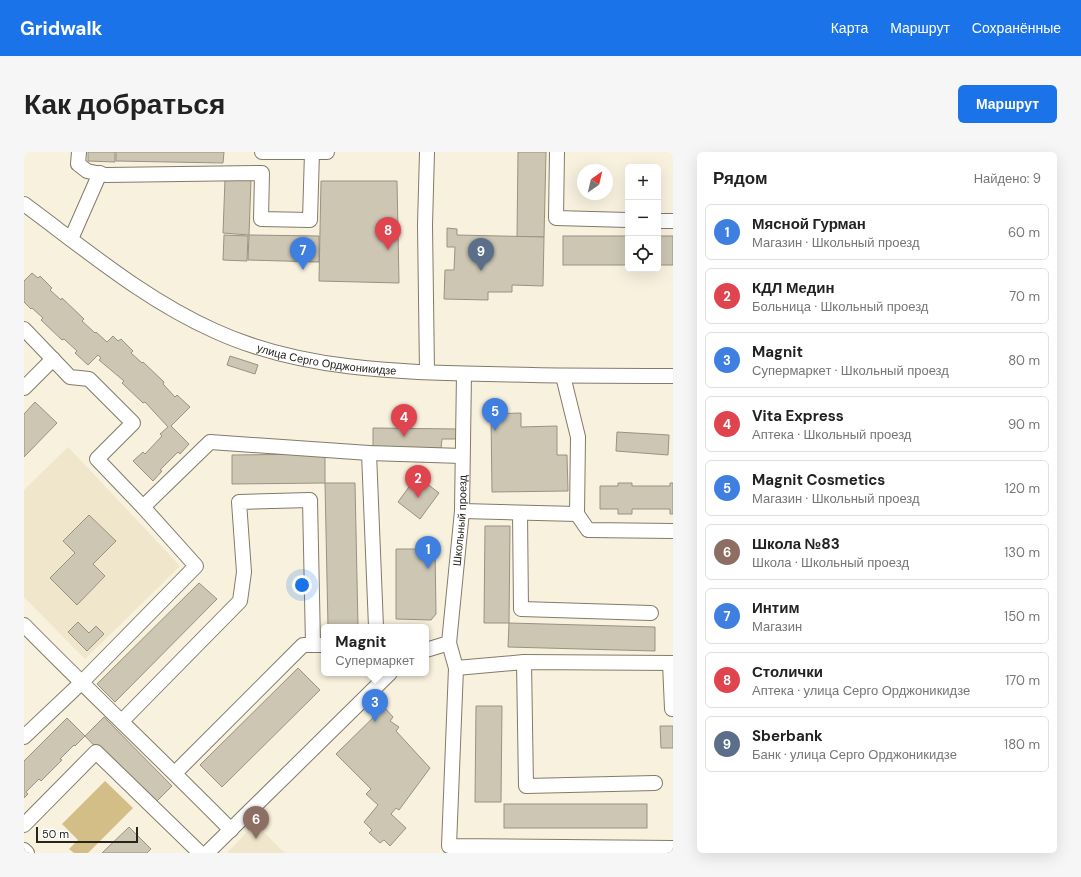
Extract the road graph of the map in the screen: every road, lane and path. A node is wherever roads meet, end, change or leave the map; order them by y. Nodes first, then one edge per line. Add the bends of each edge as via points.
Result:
1 (79, 152) edge
2 (262, 152) edge
3 (312, 152) edge
4 (327, 152) edge
5 (427, 152) edge
6 (557, 152) edge
7 (100, 173) junction
8 (262, 173) junction
9 (24, 204) edge
10 (625, 220) edge
11 (661, 221) edge
12 (673, 221) edge
13 (71, 239) junction
14 (24, 329) edge
15 (52, 359) junction
16 (427, 372) junction
17 (464, 374) junction
18 (563, 376) junction
19 (673, 376) edge
20 (24, 388) edge
21 (369, 453) junction
22 (462, 456) junction
23 (143, 507) junction
24 (462, 511) junction
25 (520, 513) junction
26 (577, 514) junction
27 (673, 531) edge
28 (651, 613) dead end
29 (376, 624) edge
30 (24, 625) edge
31 (449, 643) junction
32 (319, 644) edge
33 (429, 649) edge
34 (524, 662) junction
35 (672, 663) edge
36 (456, 668) junction
37 (387, 676) edge
38 (81, 683) junction
39 (673, 709) edge
40 (122, 721) junction
41 (24, 737) edge
42 (175, 773) junction
43 (655, 783) dead end
44 (24, 825) edge
45 (231, 830) junction
46 (673, 848) edge
47 (450, 849) edge
48 (24, 850) edge
49 (27, 853) edge
50 (200, 853) edge
51 (207, 853) edge

1 - 7 street via 78,164 87,171
2 - 3 street
2 - 8 street
3 - 4 street
3 - 8 street via 310,220 261,219
5 - 16 street via 424,225
6 - 10 street via 556,218
7 - 8 street
7 - 13 street
9 - 13 street, улица Серго Орджоникидзе
11 - 12 street
13 - 16 street, улица Серго Орджоникидзе via 155,298 194,322 233,339 305,360
14 - 15 street
15 - 20 street
15 - 23 street via 70,377 89,379 133,423 97,459
16 - 17 street, улица Серго Орджоникидзе
17 - 18 street, улица Серго Орджоникидзе
17 - 22 street, Школьный проезд
18 - 19 street, улица Серго Орджоникидзе
18 - 26 street via 578,437
21 - 22 street
21 - 23 street via 210,442
21 - 29 street
22 - 24 street, Школьный проезд
23 - 38 street via 196,566
24 - 25 street
24 - 31 street, Школьный проезд
25 - 26 street
25 - 28 street via 521,609
26 - 27 street via 588,530
30 - 38 street
31 - 33 street
31 - 36 street
32 - 40 street via 310,500 239,502 244,572 240,601
32 - 42 street via 303,645
34 - 35 street
34 - 36 street
34 - 43 street via 526,786
35 - 39 street
36 - 47 street
37 - 45 street
38 - 40 street
38 - 41 street
40 - 42 street
42 - 45 street
44 - 50 street via 96,752
45 - 51 street
46 - 47 street
48 - 49 street

